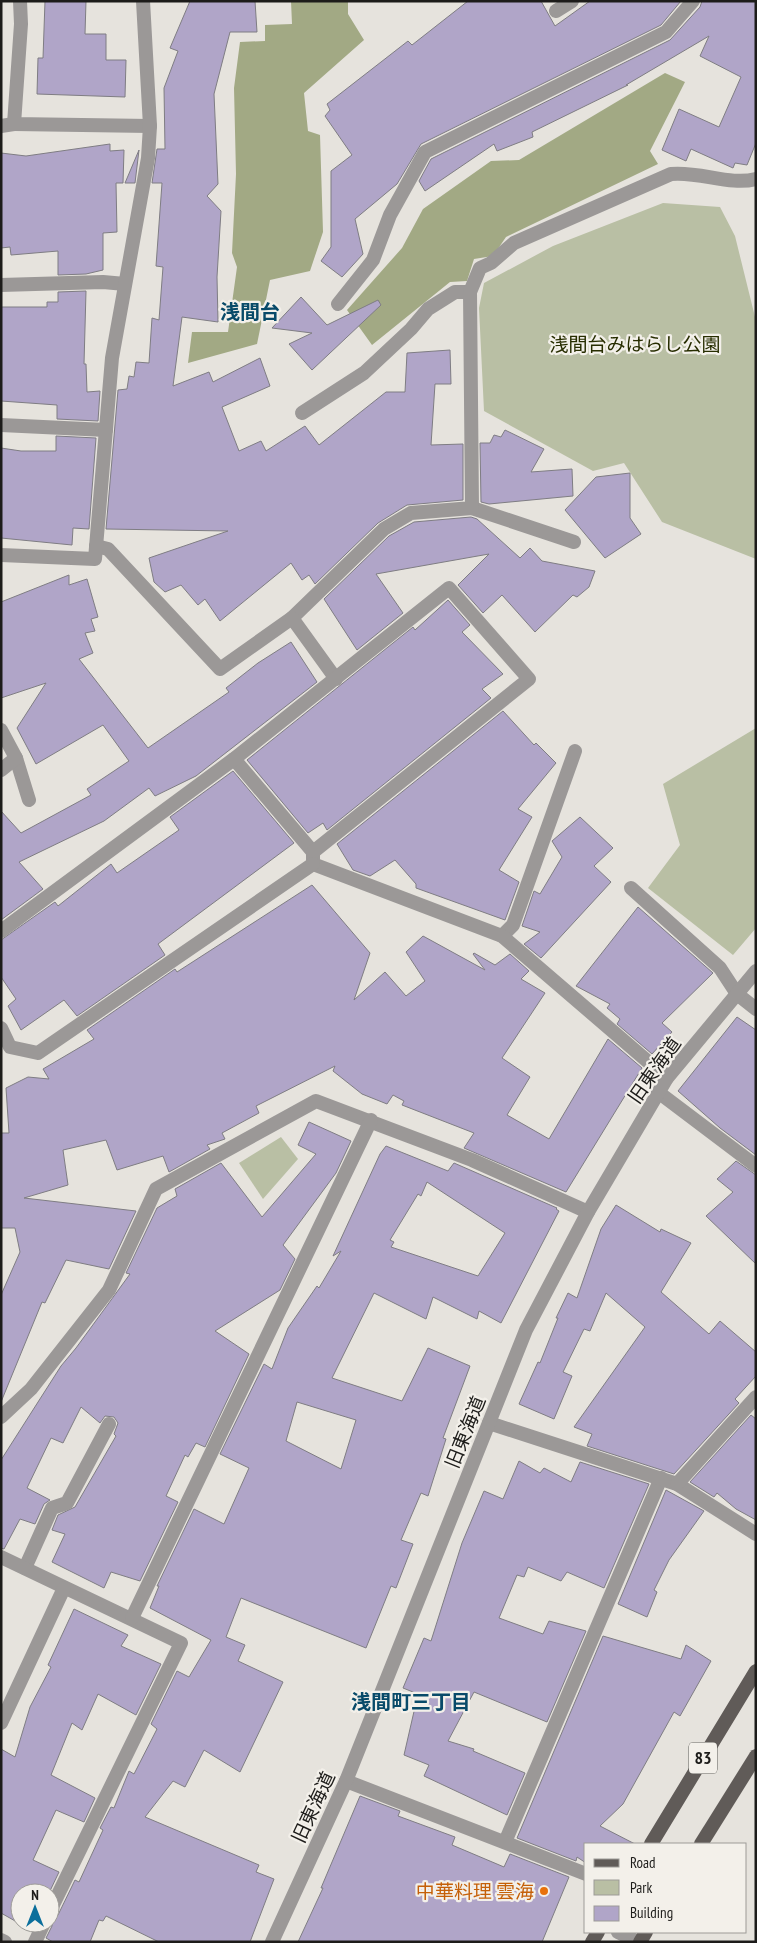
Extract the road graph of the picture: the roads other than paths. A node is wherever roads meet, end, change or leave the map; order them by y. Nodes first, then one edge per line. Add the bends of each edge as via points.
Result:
1 (20, 1) edge
2 (143, 1) edge
3 (572, 1) edge
4 (694, 1) edge
5 (556, 11) dead end
6 (8, 125) edge
7 (150, 126) junction
8 (756, 179) edge
9 (125, 284) junction
10 (1, 285) edge
11 (470, 292) junction
12 (338, 304) dead end
13 (302, 413) dead end
14 (1, 425) edge
15 (106, 430) junction
16 (472, 508) junction
17 (574, 542) dead end
18 (96, 546) junction
19 (1, 555) edge
20 (292, 618) junction
21 (336, 678) junction
22 (1, 730) edge
23 (575, 751) dead end
24 (16, 758) junction
25 (234, 760) junction
26 (1, 770) edge
27 (29, 800) dead end
28 (313, 858) junction
29 (631, 888) dead end
30 (1, 931) edge
31 (502, 936) junction
32 (756, 971) edge
33 (737, 994) junction
34 (756, 1009) edge
35 (1, 1028) edge
36 (667, 1078) junction
37 (658, 1092) junction
38 (371, 1120) junction
39 (756, 1166) edge
40 (588, 1212) junction
41 (756, 1398) edge
42 (1, 1417) edge
43 (489, 1423) junction
44 (109, 1424) dead end
45 (661, 1478) junction
46 (677, 1484) junction
47 (756, 1534) edge
48 (1, 1557) edge
49 (25, 1568) junction
50 (64, 1588) junction
51 (132, 1618) junction
52 (756, 1671) edge
53 (1, 1723) edge
54 (756, 1756) edge
55 (346, 1781) junction
56 (506, 1842) junction
57 (652, 1843) edge
58 (702, 1843) edge
59 (584, 1873) edge
60 (60, 1891) edge
61 (620, 1933) edge
62 (1, 1940) edge
63 (5, 1942) edge
64 (272, 1942) edge
65 (639, 1942) edge

1 - 6 street via 21,24
2 - 7 street
3 - 5 street
4 - 12 street via 666,32 425,152 390,215 373,260
6 - 7 street
7 - 9 street via 148,158
8 - 11 street via 744,182 689,172 671,174 514,243 480,268
9 - 10 street
9 - 15 street via 112,358
11 - 13 street via 456,292 428,310 364,374
11 - 16 street
14 - 15 street
15 - 18 street
16 - 17 street
16 - 20 street via 411,513 384,529
18 - 19 street via 95,559
18 - 20 street via 108,548 220,669
20 - 21 street
21 - 25 street
21 - 28 street via 450,588 529,680
22 - 24 street
23 - 31 street via 513,925
24 - 26 street
24 - 27 street
25 - 28 street
25 - 30 street via 58,886
28 - 31 street
28 - 35 street via 38,1053 10,1047
29 - 33 street via 720,968
31 - 36 street
32 - 33 street, 旧東海道
33 - 34 street
33 - 36 street, 旧東海道
36 - 37 street, 旧東海道
37 - 39 street
37 - 40 street, 旧東海道
38 - 40 street via 472,1160
38 - 42 street via 316,1101 156,1189 109,1290 30,1390
38 - 51 street
40 - 43 street, 旧東海道 via 526,1330
41 - 46 street
43 - 45 street
43 - 55 street, 旧東海道
44 - 49 street via 67,1503 52,1508
45 - 46 street
45 - 56 street
46 - 47 street
48 - 49 street
49 - 50 street
50 - 51 street
50 - 53 street
51 - 60 street via 181,1643
52 - 57 main road, 83
54 - 58 main road, 83
55 - 56 street
55 - 64 street, 旧東海道
56 - 59 street
61 - 65 street
62 - 63 street

